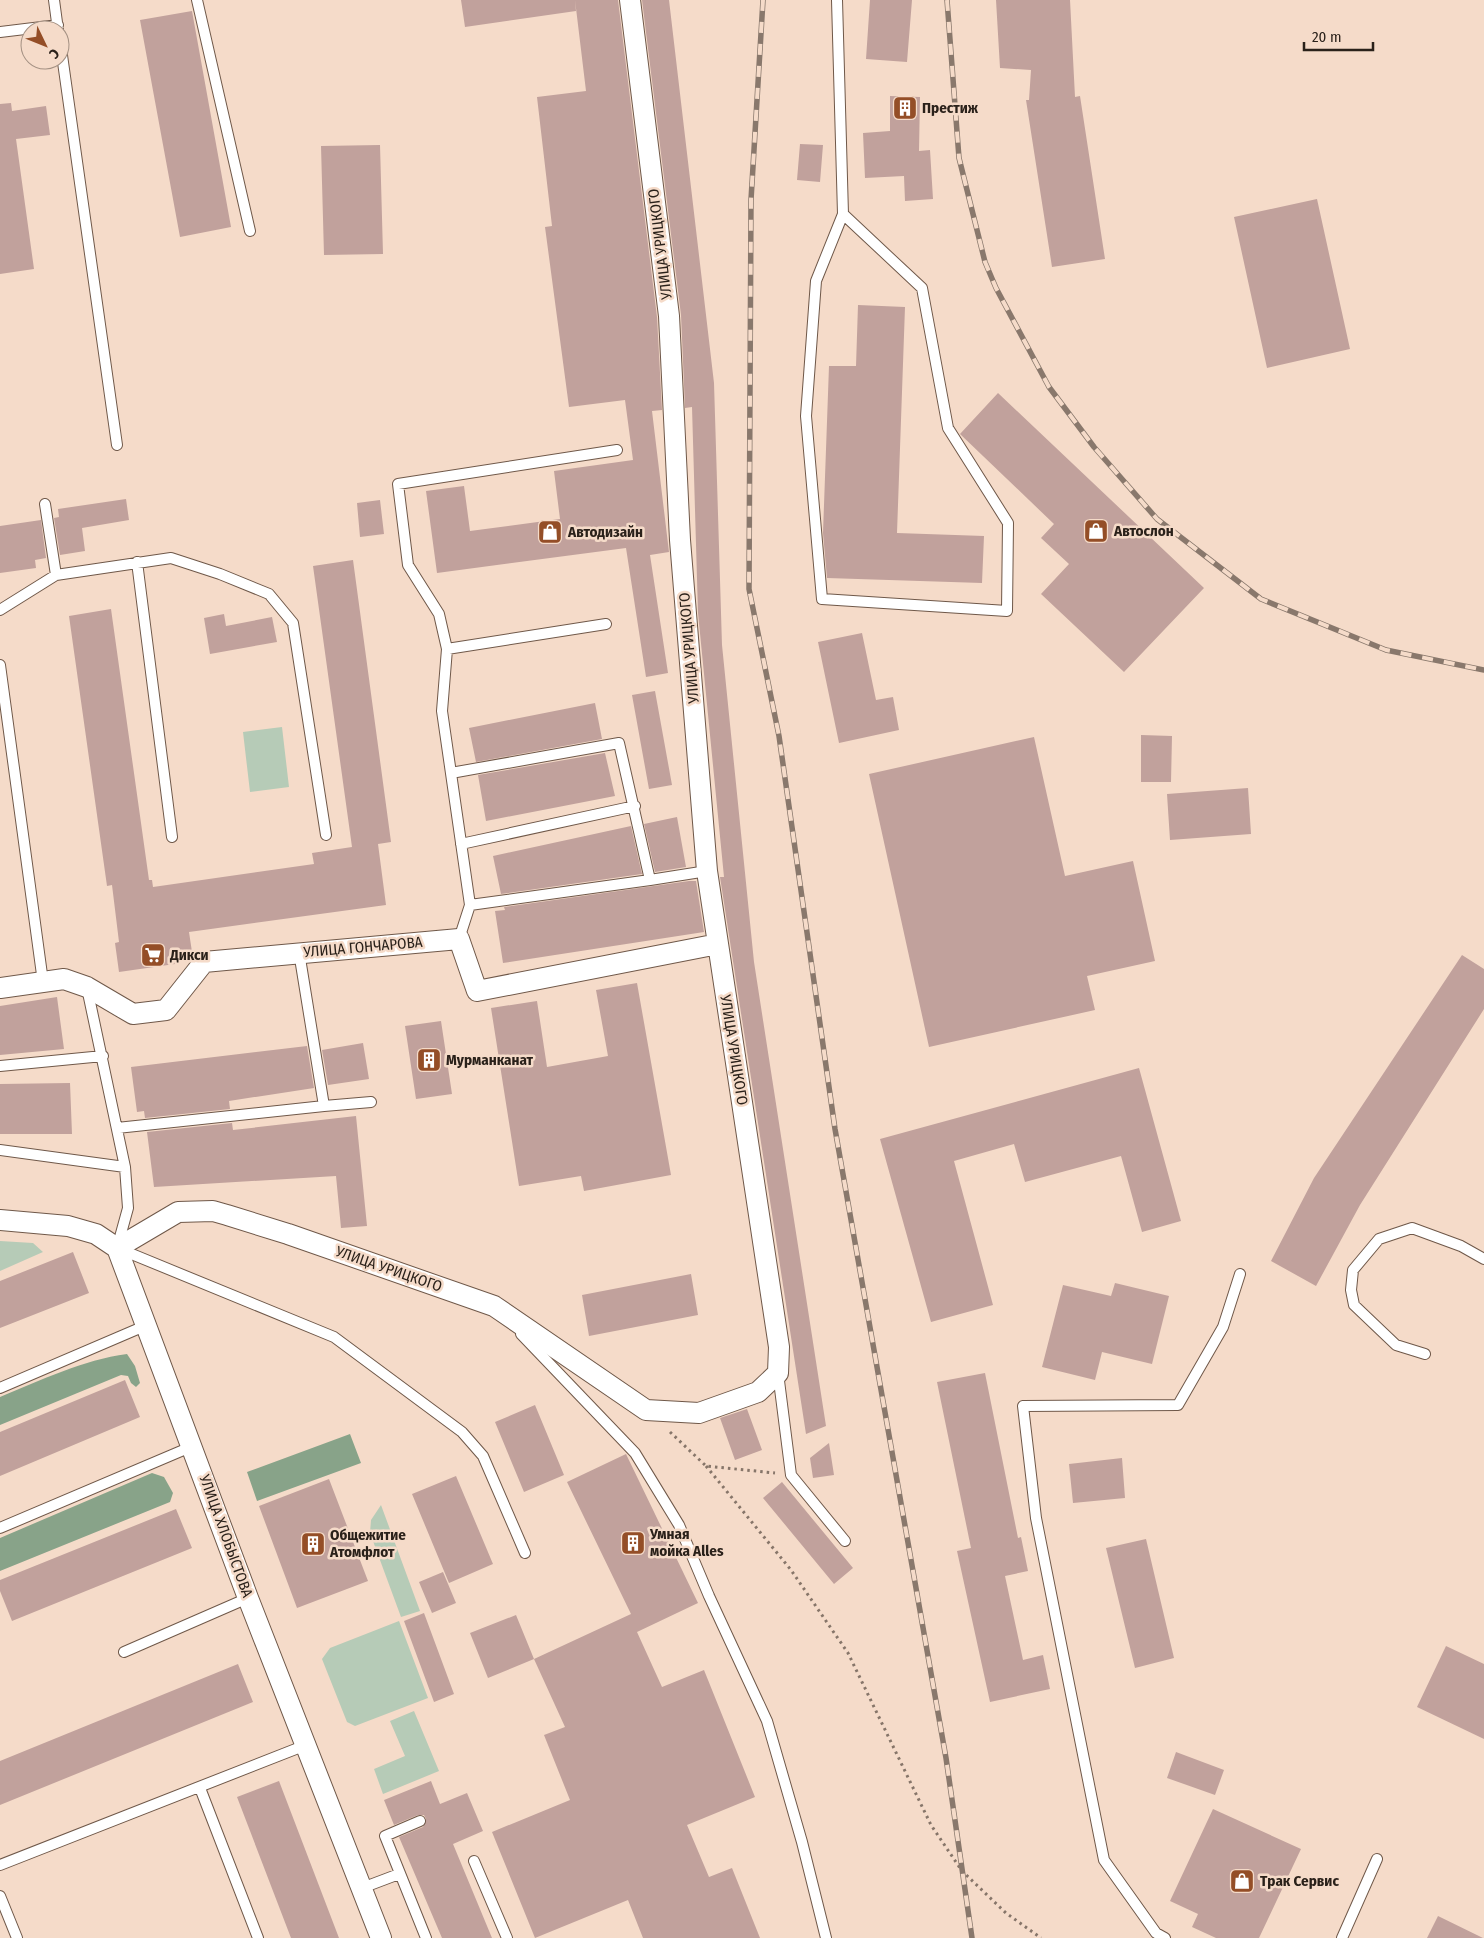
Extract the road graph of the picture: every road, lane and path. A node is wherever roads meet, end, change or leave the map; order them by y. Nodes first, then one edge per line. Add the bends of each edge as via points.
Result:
1 (54, 0) edge
2 (197, 0) edge
3 (630, 0) edge
4 (838, 0) edge
5 (57, 20) edge
6 (20, 31) edge
7 (0, 32) edge
8 (64, 70) edge
9 (843, 214) junction
10 (250, 231) dead end
11 (117, 445) dead end
12 (617, 450) dead end
13 (45, 504) dead end
14 (137, 562) junction
15 (56, 575) junction
16 (0, 610) edge
17 (606, 624) dead end
18 (447, 649) junction
19 (0, 665) edge
20 (452, 773) junction
21 (635, 806) junction
22 (326, 835) dead end
23 (172, 837) dead end
24 (461, 844) junction
25 (707, 872) junction
26 (650, 880) junction
27 (470, 905) junction
28 (459, 939) junction
29 (718, 944) junction
30 (299, 952) junction
31 (43, 982) junction
32 (87, 987) junction
33 (0, 988) edge
34 (103, 1056) junction
35 (0, 1066) edge
36 (371, 1102) dead end
37 (324, 1106) junction
38 (117, 1128) junction
39 (0, 1150) edge
40 (125, 1167) junction
41 (0, 1220) edge
42 (117, 1248) junction
43 (1484, 1259) edge
44 (1240, 1274) dead end
45 (494, 1306) junction
46 (146, 1325) junction
47 (1425, 1354) dead end
48 (778, 1373) junction
49 (0, 1388) edge
50 (646, 1410) junction
51 (192, 1446) junction
52 (706, 1466) junction
53 (791, 1474) junction
54 (0, 1528) edge
55 (845, 1541) dead end
56 (525, 1553) dead end
57 (248, 1598) junction
58 (124, 1652) dead end
59 (306, 1745) junction
60 (200, 1788) junction
61 (420, 1821) dead end
62 (1377, 1859) dead end
63 (474, 1861) dead end
64 (0, 1866) edge
65 (399, 1874) junction
66 (362, 1888) junction
67 (0, 1896) edge
68 (17, 1938) edge
69 (258, 1938) edge
70 (381, 1938) edge
71 (426, 1938) edge
72 (507, 1938) edge
73 (826, 1938) edge
74 (1041, 1938) edge
75 (1165, 1938) edge
76 (1342, 1938) edge

1 - 5 lane
2 - 10 lane
3 - 25 street, УЛИЦА УРИЦКОГО via 668,316 680,540
4 - 9 lane
6 - 7 lane
8 - 11 lane
9 - 9 lane via 922,288 948,428 1008,523 1007,611 822,599 806,416 816,281
12 - 18 lane via 398,484 408,565 439,614
13 - 15 lane
14 - 15 lane
14 - 22 lane via 171,558 220,574 268,594 293,623
14 - 23 lane
15 - 16 lane
17 - 18 lane
18 - 20 lane via 442,711
19 - 31 lane
20 - 21 lane via 619,743
20 - 24 lane
21 - 24 lane
21 - 26 lane
24 - 27 lane
25 - 26 lane
25 - 29 street, УЛИЦА УРИЦКОГО
26 - 27 lane
27 - 28 lane
28 - 29 street via 477,991
28 - 30 street, УЛИЦА ГОНЧАРОВА
29 - 48 street, УЛИЦА УРИЦКОГО via 780,1347
30 - 32 street, УЛИЦА ГОНЧАРОВА via 204,962 166,1010 133,1014
30 - 37 lane
31 - 32 street, УЛИЦА ГОНЧАРОВА via 64,979
31 - 33 street, УЛИЦА ГОНЧАРОВА
32 - 34 lane
34 - 35 lane
34 - 38 lane
36 - 37 lane
37 - 38 lane
38 - 40 lane
39 - 40 lane
40 - 42 lane via 128,1208
41 - 42 street via 68,1226 96,1234
42 - 45 street, УЛИЦА УРИЦКОГО via 178,1212 213,1212 288,1234
42 - 46 street, УЛИЦА ХЛОБЫСТОВА
42 - 56 lane via 334,1337 438,1414 462,1432 483,1456
43 - 47 lane via 1461,1246 1412,1228 1378,1239 1353,1270 1351,1290 1354,1306 1396,1345
44 - 75 lane via 1224,1327 1178,1405 1023,1406 1036,1518 1104,1860 1156,1933
45 - 50 street, УЛИЦА УРИЦКОГО
45 - 73 lane via 635,1453 679,1525 768,1721
46 - 49 lane
46 - 51 street, УЛИЦА ХЛОБЫСТОВА
48 - 50 street via 758,1392 699,1413
48 - 53 lane
50 - 52 path
51 - 54 lane
51 - 57 street, УЛИЦА ХЛОБЫСТОВА
52 - 53 path
52 - 74 path via 791,1570 848,1653 930,1825 962,1871 1006,1913
53 - 55 lane
57 - 58 lane
57 - 59 street, УЛИЦА ХЛОБЫСТОВА
59 - 60 lane
59 - 66 street, УЛИЦА ХЛОБЫСТОВА
60 - 64 lane
60 - 69 lane
61 - 65 lane via 385,1836
62 - 76 lane
63 - 72 lane
65 - 66 lane
65 - 71 lane
66 - 70 street, УЛИЦА ХЛОБЫСТОВА
67 - 68 lane

